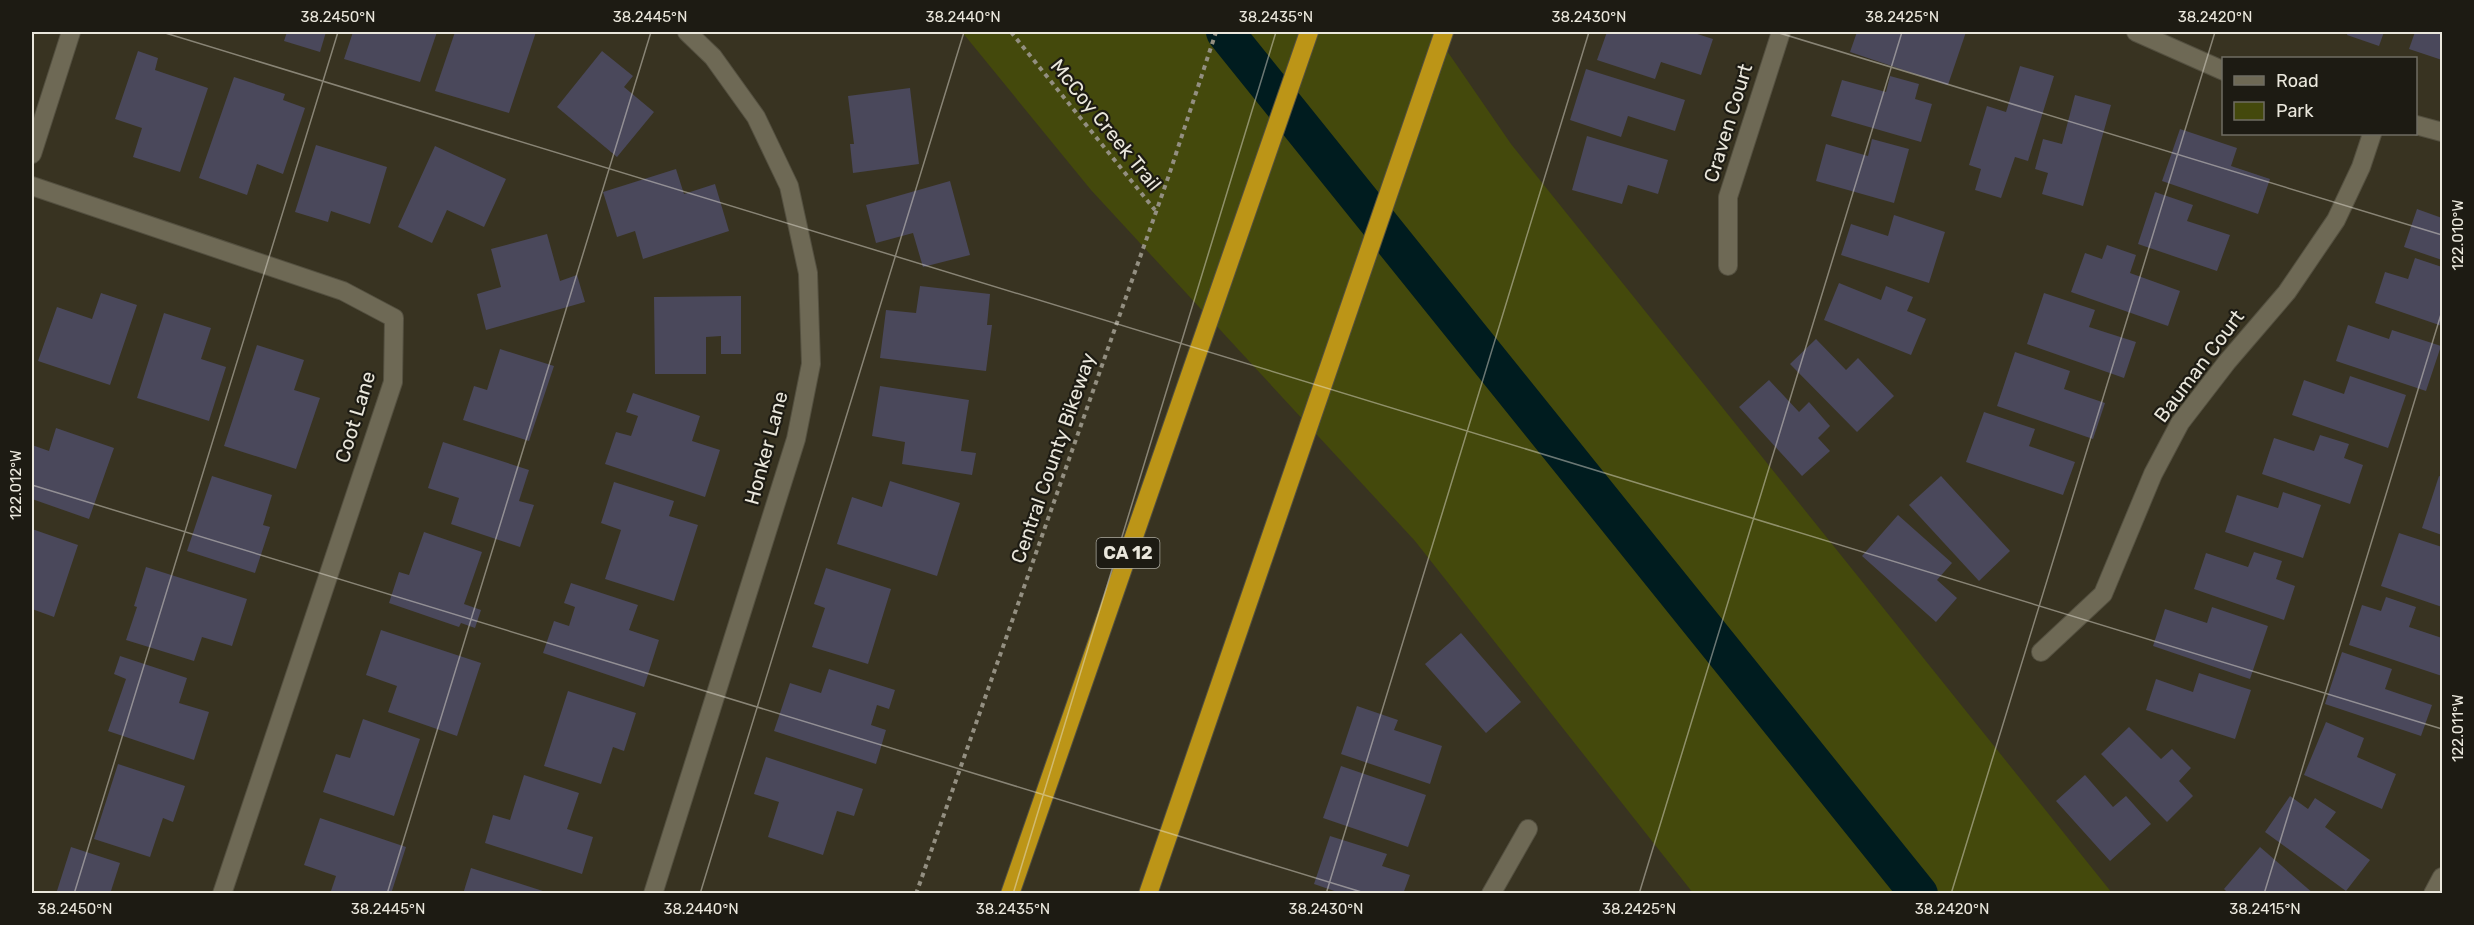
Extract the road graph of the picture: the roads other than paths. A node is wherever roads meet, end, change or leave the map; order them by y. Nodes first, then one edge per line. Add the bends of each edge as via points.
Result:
1 (71, 32) edge
2 (687, 32) edge
3 (1308, 32) edge
4 (1444, 32) edge
5 (1781, 32) edge
6 (2136, 32) edge
7 (2222, 71) edge
8 (2417, 126) edge
9 (2442, 132) edge
10 (2372, 135) edge
11 (32, 154) edge
12 (32, 186) edge
13 (1728, 266) dead end
14 (2042, 652) dead end
15 (1528, 829) dead end
16 (2442, 878) edge
17 (222, 894) edge
18 (653, 894) edge
19 (1010, 894) edge
20 (1148, 894) edge
21 (1491, 894) edge
22 (2433, 894) edge

1 - 11 street
2 - 18 street, Honker Lane via 712,57 756,117 789,186 808,273 811,363 796,439
3 - 19 highway, CA 12
4 - 20 highway
5 - 13 street, Craven Court via 1728,196
6 - 7 street
8 - 9 street
10 - 14 street, Bauman Court via 2336,220 2287,292 2180,423 2153,474 2103,594
12 - 17 street, Coot Lane via 342,291 394,318 393,382
15 - 21 street
16 - 22 street

